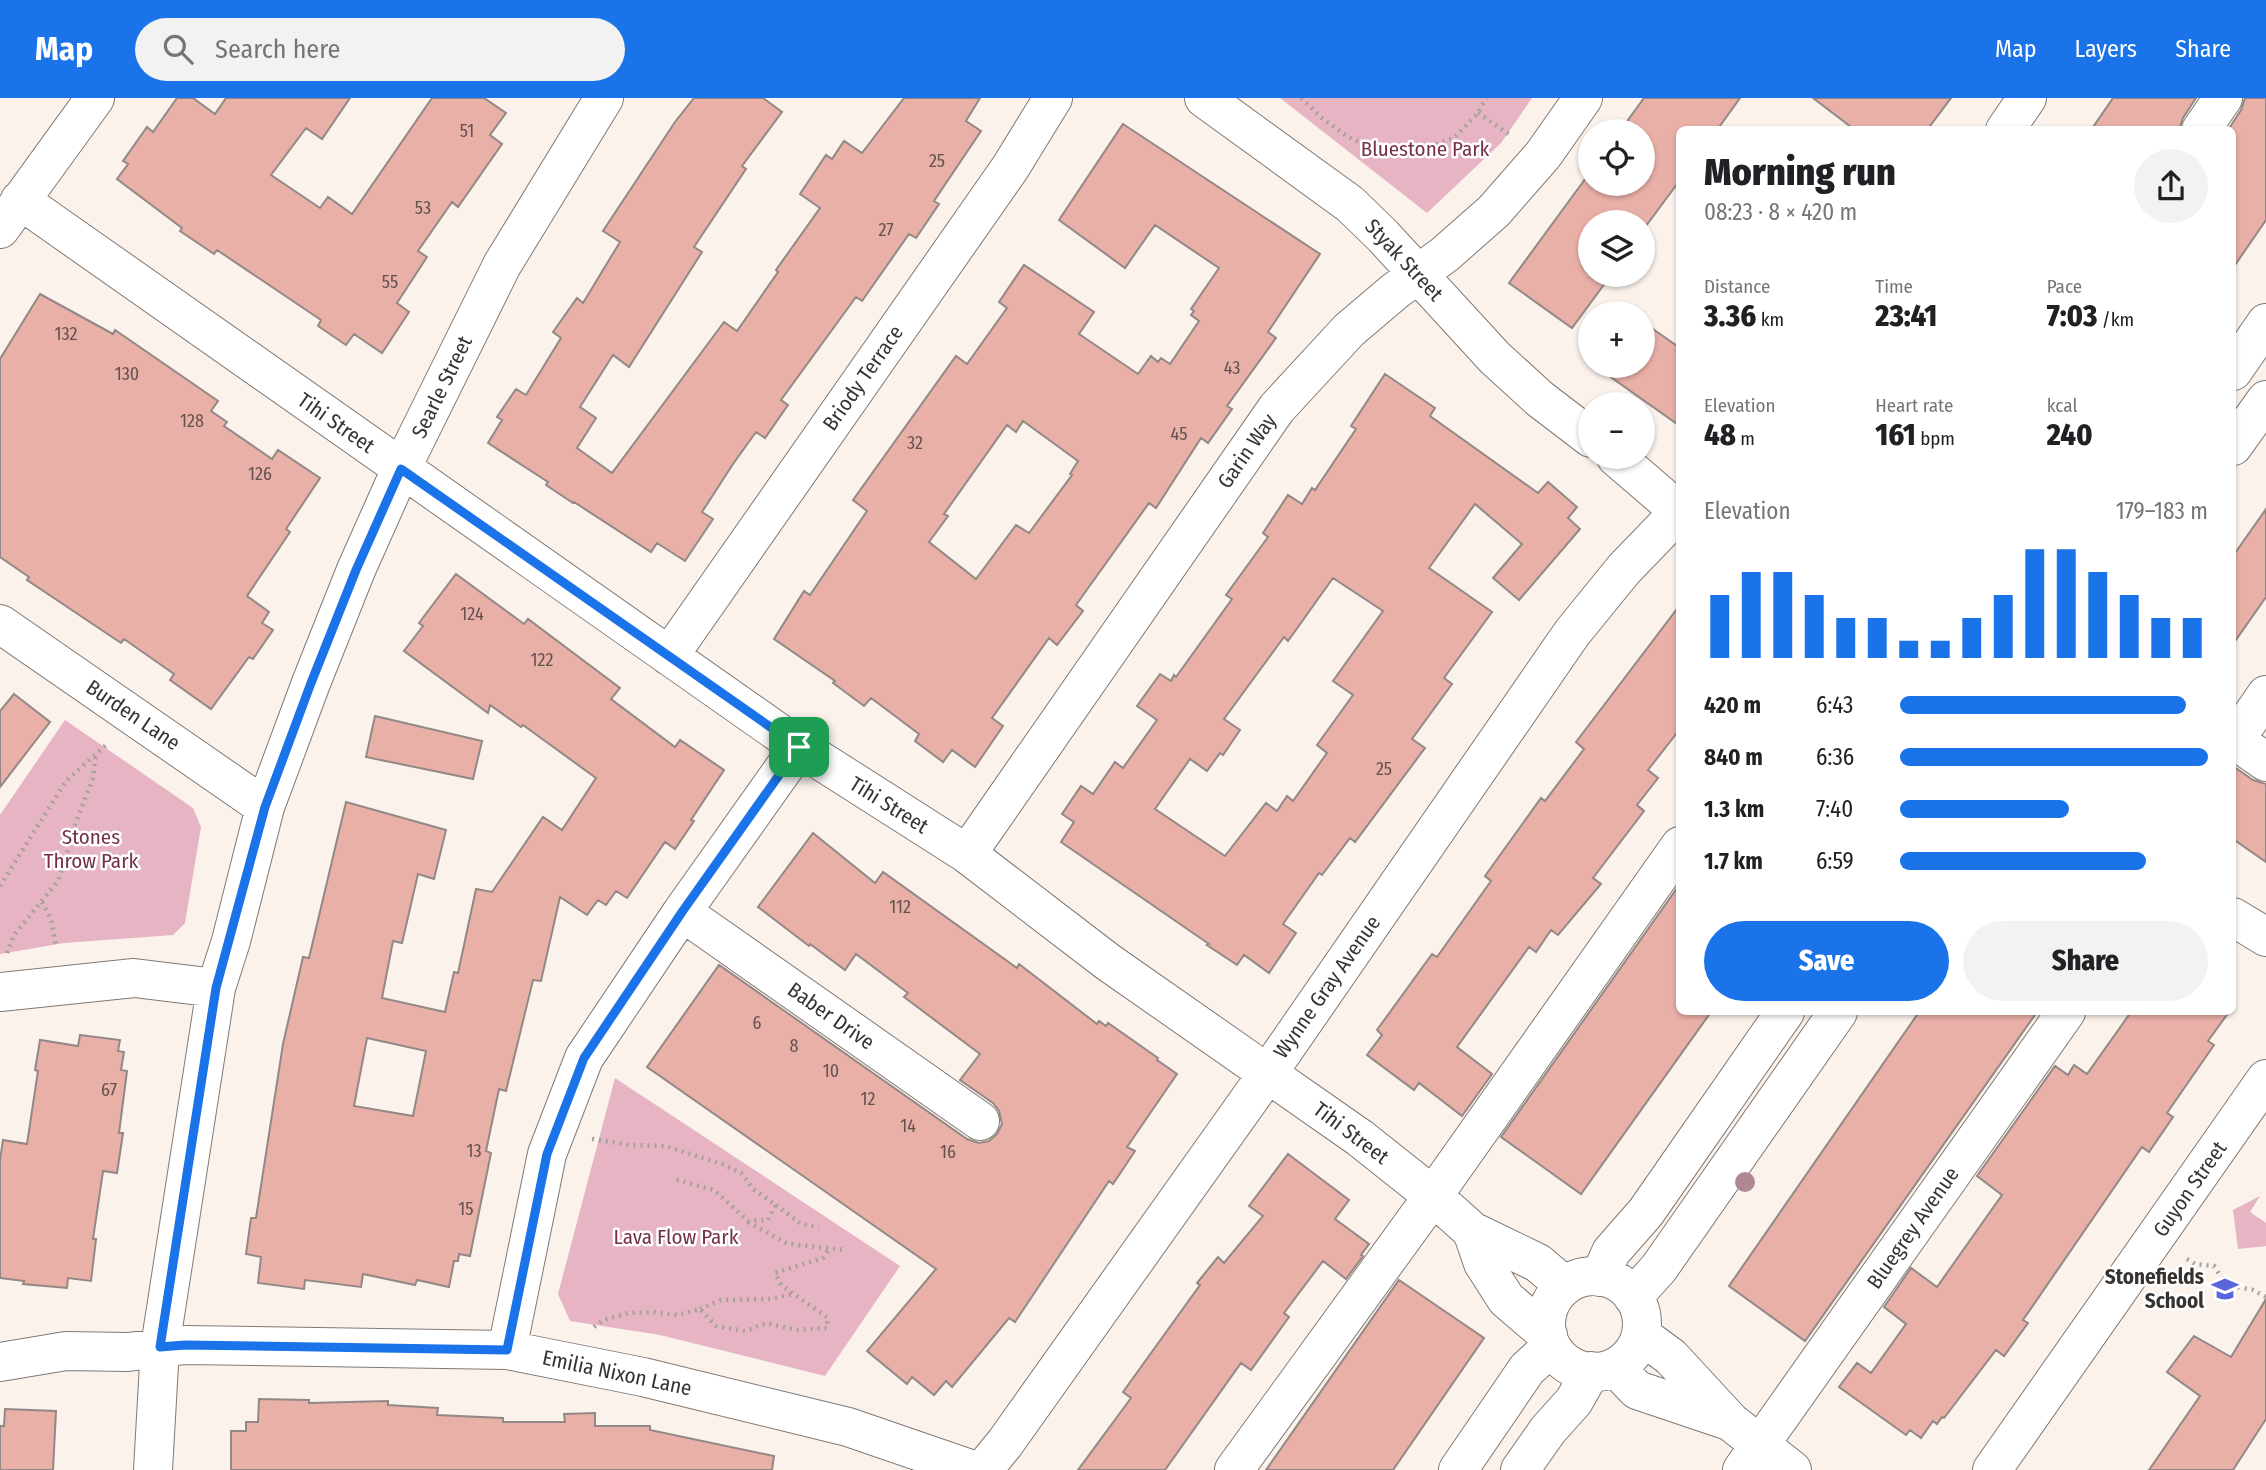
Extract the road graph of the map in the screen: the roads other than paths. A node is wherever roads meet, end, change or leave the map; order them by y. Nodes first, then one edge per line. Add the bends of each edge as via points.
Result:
1 (95, 98) edge
2 (604, 98) edge
3 (1053, 98) edge
4 (1204, 98) edge
5 (1583, 98) edge
6 (2026, 98) edge
7 (2223, 98) edge
8 (2008, 126) edge
9 (2204, 126) edge
10 (10, 215) edge
11 (1418, 276) junction
12 (2266, 323) edge
13 (2236, 367) edge
14 (2266, 400) edge
15 (1578, 428) edge
16 (2236, 442) edge
17 (401, 469) junction
18 (1630, 469) edge
19 (1676, 509) edge
20 (1676, 516) edge
21 (0, 624) edge
22 (670, 656) junction
23 (2266, 695) edge
24 (2236, 737) edge
25 (2236, 741) edge
26 (799, 747) junction
27 (2266, 762) edge
28 (265, 807) junction
29 (1676, 852) edge
30 (967, 854) junction
31 (682, 912) junction
32 (2236, 919) edge
33 (2266, 937) edge
34 (3, 975) edge
35 (216, 988) junction
36 (1783, 1015) edge
37 (1836, 1015) edge
38 (2064, 1015) edge
39 (1268, 1073) junction
40 (2266, 1079) edge
41 (980, 1121) dead end
42 (1433, 1196) junction
43 (1472, 1231) junction
44 (1583, 1281) junction
45 (1633, 1297) junction
46 (1641, 1335) junction
47 (1549, 1341) junction
48 (160, 1347) junction
49 (507, 1350) junction
50 (0, 1362) edge
51 (1604, 1370) junction
52 (1744, 1445) edge
53 (153, 1470) edge
54 (973, 1470) edge
55 (983, 1470) edge
56 (1234, 1470) edge
57 (1458, 1470) edge
58 (1520, 1470) edge
59 (1792, 1470) edge
60 (1992, 1470) edge

1 - 10 street
2 - 17 street, Searle Street via 502,265
3 - 22 street, Briody Terrace via 1010,168
4 - 11 street, Styak Street via 1350,204
5 - 11 street, Garin Way via 1543,155 1494,211
6 - 8 street
7 - 9 street
10 - 17 street, Tihi Street
11 - 15 street, Styak Street via 1495,358
11 - 30 street, Garin Way via 1349,330 1277,408
12 - 13 street
14 - 16 street
17 - 22 street, Tihi Street
17 - 28 street, Searle Street via 356,570
18 - 19 street
20 - 39 street, Wynne Gray Avenue via 1624,569 1572,634
21 - 28 street, Burden Lane
22 - 26 street, Tihi Street
23 - 24 street
25 - 27 street
26 - 30 street, Tihi Street
26 - 31 street
28 - 35 street, Searle Street
29 - 42 street
30 - 39 street, Tihi Street via 1108,962
31 - 41 street, Baber Drive
31 - 49 street via 575,1076 547,1154
32 - 33 street
34 - 35 street via 134,978
35 - 48 street, Searle Street
36 - 44 street via 1646,1212
37 - 45 street via 1659,1268
38 - 52 street, Bluegrey Avenue
39 - 42 street, Tihi Street
39 - 55 street, Wynne Gray Avenue
40 - 60 street, Guyon Street
42 - 43 street, Tihi Street
42 - 56 street
43 - 44 street, Tihi Street
43 - 47 street, Tihi Street via 1483,1263 1506,1298
44 - 45 street via 1619,1283
44 - 47 street via 1554,1297 1546,1324
45 - 46 street via 1640,1312
46 - 51 street via 1631,1354
46 - 52 street via 1671,1357
47 - 51 street via 1567,1365
47 - 57 street
48 - 49 street, Emilia Nixon Lane
48 - 50 street, Emilia Nixon Lane via 128,1352 66,1351
48 - 53 street, Searle Street
49 - 54 street, Emilia Nixon Lane via 643,1377 848,1427
51 - 52 street
51 - 58 street via 1548,1430
52 - 59 street

